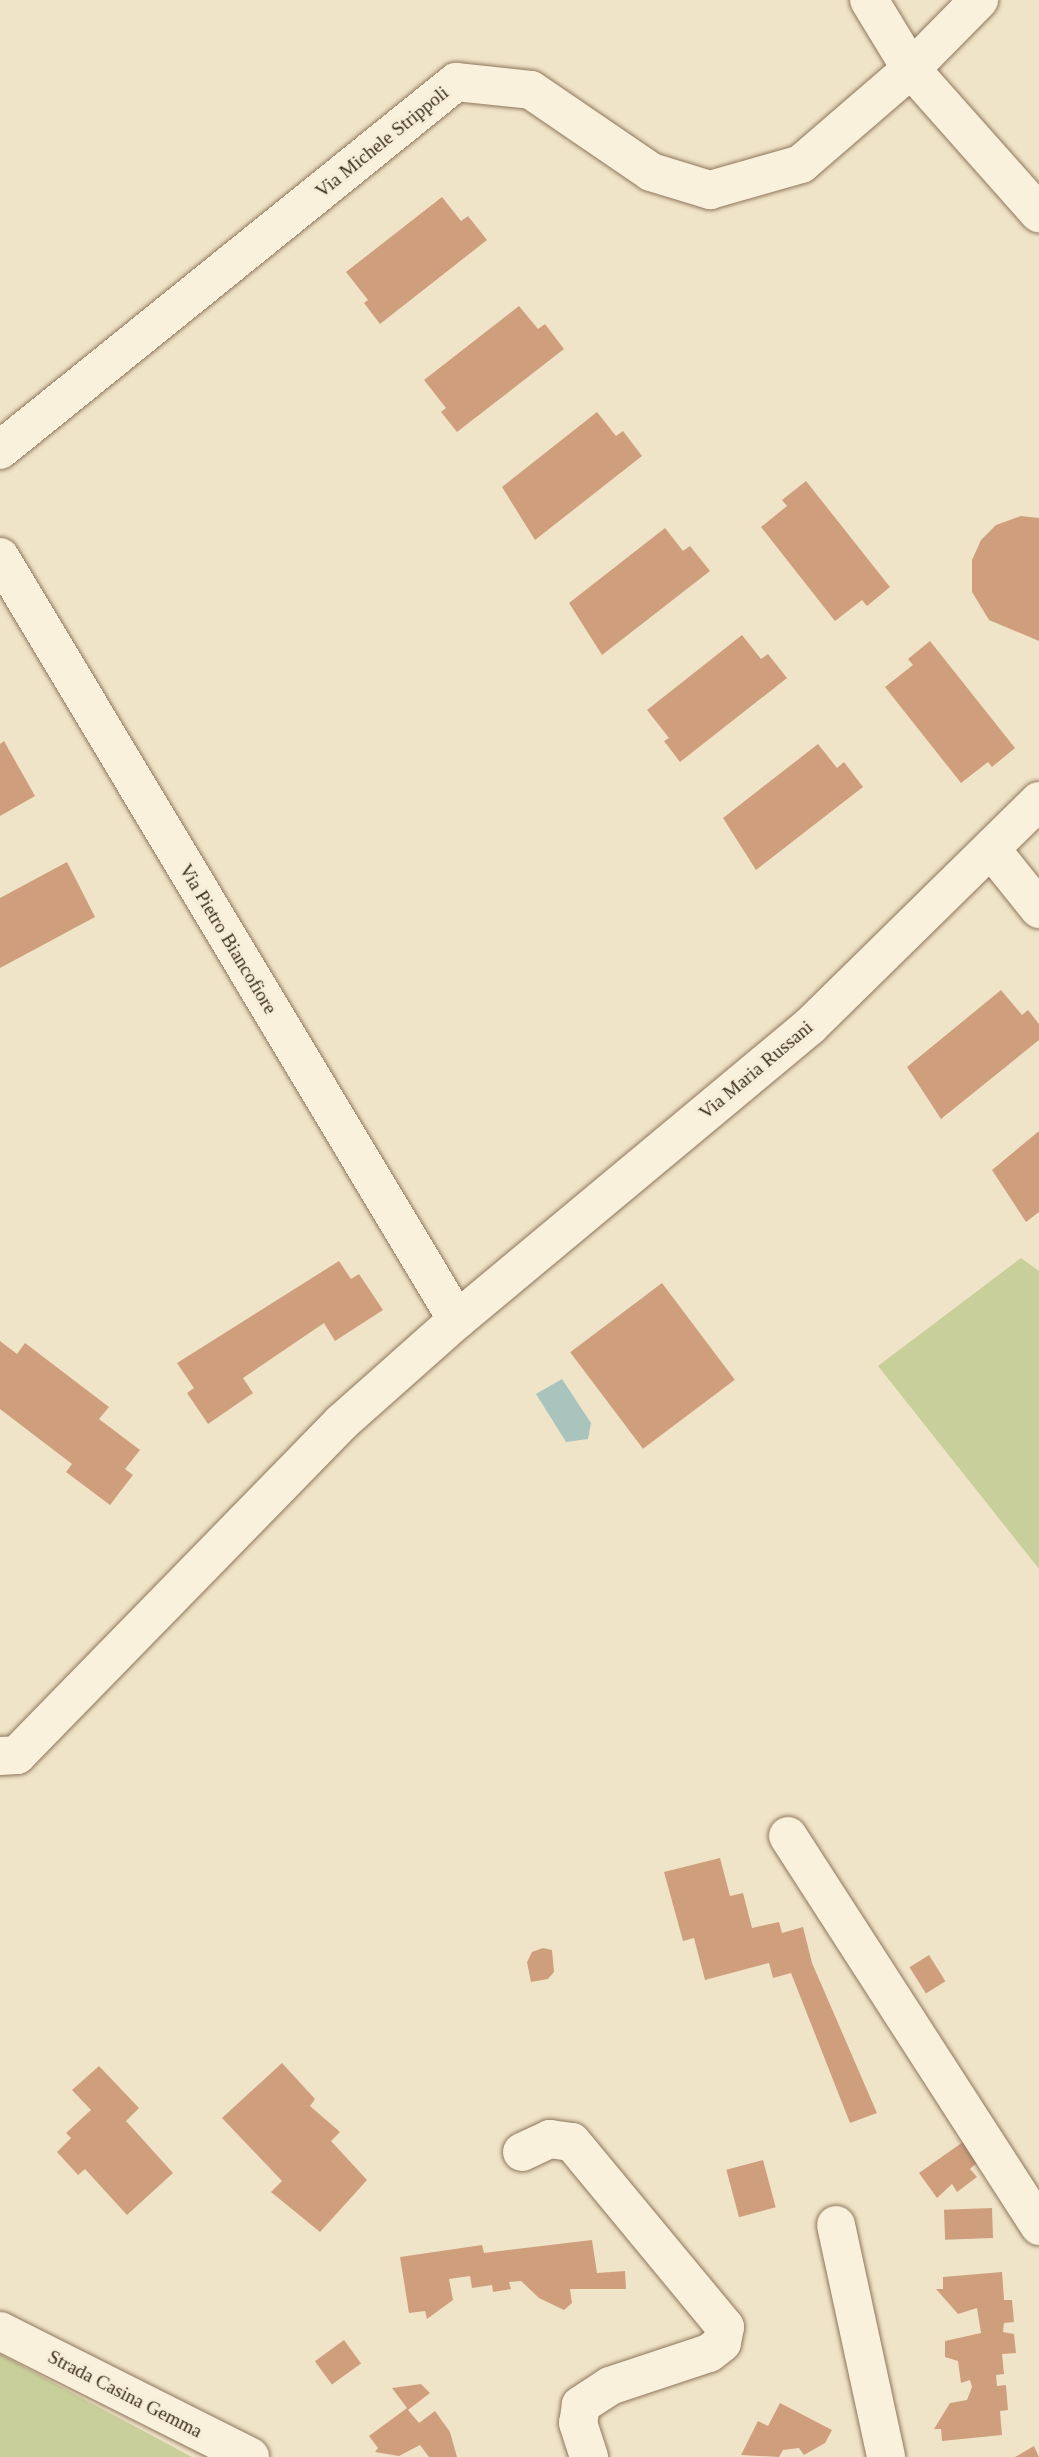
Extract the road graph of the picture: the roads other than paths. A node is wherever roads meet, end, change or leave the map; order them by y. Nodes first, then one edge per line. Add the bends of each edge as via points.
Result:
1 (869, 0) edge
2 (979, 0) edge
3 (911, 69) junction
4 (1039, 213) edge
5 (0, 450) edge
6 (0, 558) edge
7 (1039, 801) edge
8 (991, 849) junction
9 (1039, 909) edge
10 (457, 1320) junction
11 (0, 1756) edge
12 (788, 1836) dead end
13 (522, 2152) dead end
14 (836, 2224) dead end
15 (1039, 2226) edge
16 (0, 2331) edge
17 (250, 2457) edge
18 (589, 2457) edge
19 (886, 2457) edge

1 - 3 street
2 - 3 street, Via Michele Strippoli
3 - 4 street
3 - 5 street, Via Michele Strippoli via 801,164 710,190 651,172 531,90 456,82
6 - 10 street, Via Pietro Biancofiore
7 - 8 street, Via Maria Russani
8 - 9 street
8 - 10 street, Via Maria Russani via 810,1026
10 - 11 street, Via Maria Russani via 342,1422 17,1755
12 - 15 street
13 - 18 street via 550,2139 572,2142 725,2327 722,2343 709,2353 610,2386 582,2405 578,2423
14 - 19 street
16 - 17 street, Strada Casina Gemma

